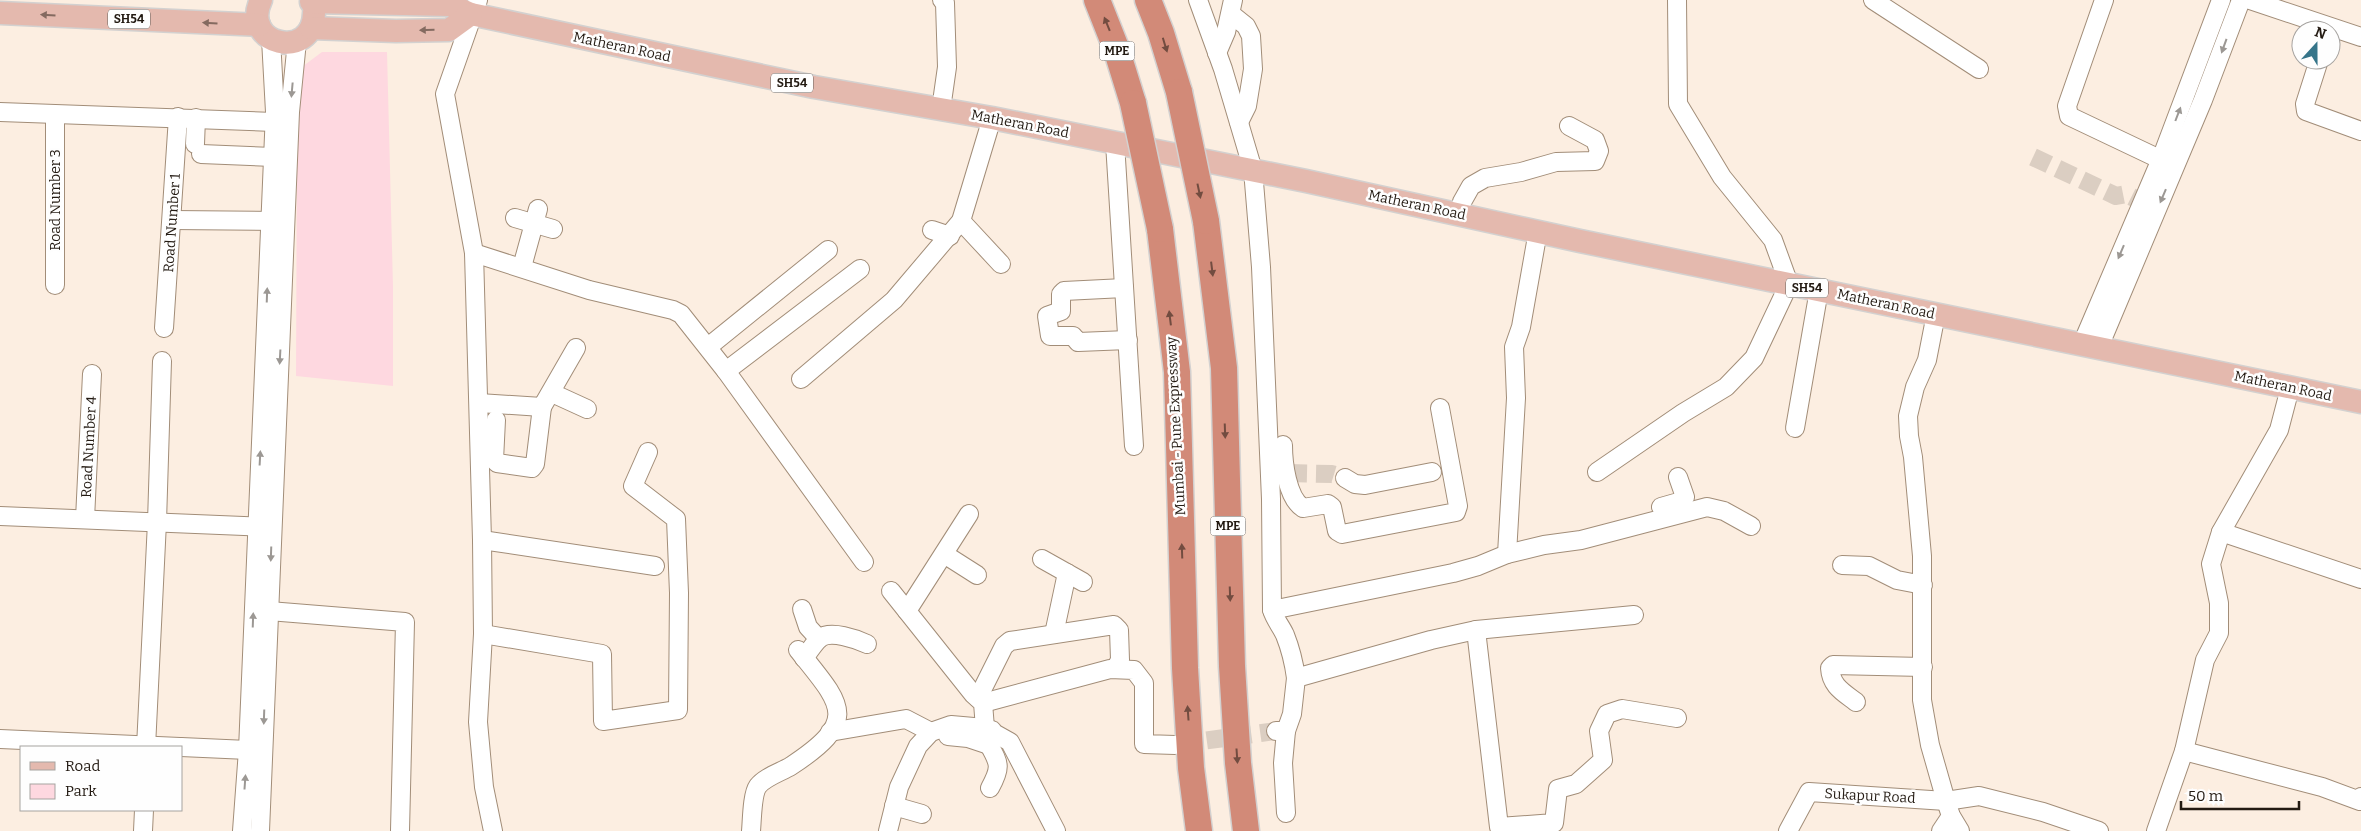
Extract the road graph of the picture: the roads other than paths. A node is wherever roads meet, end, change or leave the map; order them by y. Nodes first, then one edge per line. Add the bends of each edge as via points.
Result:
1 (261, 0) edge
2 (942, 0) edge
3 (1097, 0) edge
4 (1148, 0) edge
5 (1198, 0) edge
6 (1677, 0) edge
7 (1873, 0) edge
8 (2104, 0) edge
9 (2221, 0) edge
10 (2240, 0) edge
11 (310, 1) edge
12 (2258, 1) edge
13 (474, 7) edge
14 (1232, 7) edge
15 (0, 13) edge
16 (2307, 20) edge
17 (265, 32) junction
18 (2341, 32) edge
19 (304, 34) junction
20 (2361, 38) edge
21 (1218, 53) junction
22 (1979, 68) dead end
23 (2316, 70) edge
24 (941, 109) junction
25 (0, 112) edge
26 (55, 115) junction
27 (178, 117) junction
28 (196, 118) junction
29 (992, 118) junction
30 (274, 122) junction
31 (1239, 122) junction
32 (1569, 126) dead end
33 (2361, 131) edge
34 (1115, 143) junction
35 (273, 157) junction
36 (2168, 163) junction
37 (1254, 170) junction
38 (1458, 214) junction
39 (536, 216) junction
40 (516, 218) dead end
41 (172, 220) junction
42 (278, 221) junction
43 (961, 221) junction
44 (553, 229) dead end
45 (932, 230) dead end
46 (1538, 231) junction
47 (950, 236) junction
48 (828, 250) dead end
49 (474, 253) junction
50 (1001, 264) dead end
51 (522, 267) junction
52 (860, 269) dead end
53 (1789, 284) junction
54 (55, 285) dead end
55 (1124, 288) junction
56 (1819, 290) junction
57 (1936, 314) junction
58 (164, 328) dead end
59 (1128, 340) junction
60 (2091, 345) junction
61 (708, 347) junction
62 (576, 348) dead end
63 (162, 361) dead end
64 (726, 371) junction
65 (92, 374) dead end
66 (801, 379) dead end
67 (2290, 388) junction
68 (547, 400) junction
69 (2361, 402) edge
70 (478, 403) junction
71 (1440, 408) dead end
72 (587, 409) dead end
73 (496, 420) dead end
74 (1795, 428) dead end
75 (1284, 445) dead end
76 (1134, 446) dead end
77 (648, 452) dead end
78 (1432, 472) dead end
79 (1597, 472) dead end
80 (1282, 473) junction
81 (1678, 477) dead end
82 (1345, 478) tunnel mouth
83 (1668, 511) junction
84 (969, 514) dead end
85 (0, 516) edge
86 (85, 519) junction
87 (1636, 520) junction
88 (157, 522) junction
89 (1613, 523) dead end
90 (1751, 526) dead end
91 (265, 527) junction
92 (2221, 532) junction
93 (482, 540) junction
94 (944, 554) junction
95 (1508, 554) junction
96 (1042, 559) dead end
97 (864, 562) dead end
98 (1842, 565) dead end
99 (655, 566) dead end
100 (1067, 573) junction
101 (977, 575) dead end
102 (2361, 579) edge
103 (1083, 582) dead end
104 (1923, 584) junction
105 (891, 591) dead end
106 (802, 609) dead end
107 (1272, 610) junction
108 (269, 611) junction
109 (907, 611) junction
110 (1634, 615) dead end
111 (1476, 630) junction
112 (483, 634) junction
113 (1054, 634) junction
114 (819, 639) junction
115 (867, 644) dead end
116 (1923, 668) junction
117 (1115, 669) junction
118 (1296, 678) junction
119 (981, 700) junction
120 (1856, 702) dead end
121 (1677, 718) dead end
122 (830, 732) junction
123 (989, 734) junction
124 (935, 738) junction
125 (0, 739) edge
126 (1175, 745) tunnel mouth
127 (146, 746) edge
128 (182, 747) edge
129 (248, 750) junction
130 (2184, 751) junction
131 (990, 788) dead end
132 (2361, 797) edge
133 (144, 811) edge
134 (1286, 813) dead end
135 (922, 814) dead end
136 (895, 819) edge
137 (1950, 822) edge
138 (1510, 829) edge
139 (489, 830) edge
140 (143, 831) edge
141 (242, 831) edge
142 (260, 831) edge
143 (400, 831) edge
144 (754, 831) edge
145 (1056, 831) edge
146 (1199, 831) edge
147 (1246, 831) edge
148 (1788, 831) edge
149 (2099, 831) edge
150 (2156, 831) edge

1 - 17 main road via 257,12
2 - 24 street via 945,3 947,66
146 -> 3 highway, Mumbai - Pune Expressway / MPE, bridge via 1191,768 1185,668 1177,372 1160,228 1133,103
4 -> 147 highway, MPE, bridge via 1178,92 1206,221 1224,368 1232,666
5 - 21 street
6 - 53 street via 1678,104 1722,177 1773,240
7 - 22 street
8 - 36 street via 2066,106 2069,116
36 -> 9 street
10 -> 36 street via 2204,100
11 - 13 main road, Matheran Road / SH54
11 - 19 main road, SH54 via 314,15
12 - 16 street
13 -> 19 main road, SH54 via 449,30
13 - 24 main road, Matheran Road / SH54 via 814,87
13 - 49 street via 445,94
14 - 21 street
14 - 31 street via 1251,36 1253,70 1247,106
17 -> 15 main road, SH54
17 - 19 main road, SH54 via 284,43
17 - 30 street
18 - 20 street
19 -> 42 street via 290,112
21 - 31 street
23 - 33 street via 2304,104 2306,111
24 - 29 main road, Matheran Road / SH54
25 - 26 street
26 - 27 street
26 - 54 street, Road Number 3
27 - 28 street
27 - 41 street, Road Number 1
28 - 30 street
28 - 35 street via 198,149
29 - 34 main road, Matheran Road / SH54
29 - 43 street
30 - 35 street
31 - 37 street
32 - 38 street via 1595,140 1599,151 1595,160 1556,162 1484,178 1471,186
34 - 37 main road, Matheran Road / SH54
34 - 55 street
35 - 42 street
36 -> 60 street
36 -> 60 street via 2137,206
37 - 38 main road, Matheran Road / SH54
37 - 80 street via 1260,267
38 - 46 main road, Matheran Road / SH54
39 - 40 street
39 - 44 street
39 - 51 street
41 - 42 street
41 - 58 street, Road Number 1
42 - 91 street
43 - 47 street
43 - 50 street
45 - 47 street
46 - 53 main road, Matheran Road / SH54
46 - 95 street via 1521,327 1514,347 1516,398
47 - 66 street via 894,300
48 - 61 street
49 - 51 street
49 - 70 street
51 - 61 street via 589,290 673,310 681,314
52 - 64 street
53 - 56 main road, Matheran Road / SH54
53 - 79 street via 1754,358 1731,382
55 - 59 street
55 - 59 street via 1064,291 1061,294 1061,311 1048,315 1048,325 1050,336 1073,336 1078,342
56 - 57 main road, Matheran Road / SH54
56 - 74 street
57 - 60 main road, Matheran Road / SH54
57 - 104 street via 1927,360 1915,387 1908,416
59 - 76 street
60 - 67 main road, Matheran Road / SH54
61 - 64 street
62 - 68 street
63 - 88 street
64 - 97 street
65 - 86 street, Road Number 4
67 - 69 main road, Matheran Road / SH54
67 - 92 street via 2279,430
68 - 70 street
68 - 72 street
68 - 73 street via 532,468 494,460
70 - 93 street
71 - 80 street via 1458,506 1456,512 1342,534 1337,531 1332,507 1328,504 1303,508 1298,505
75 - 80 street
77 - 112 street via 633,486 676,518 678,710 603,721 602,654
78 - 82 street via 1365,486
80 - 107 street
81 - 83 street via 1685,497
83 - 87 street
83 - 90 street via 1706,507 1724,511
84 - 94 street
85 - 86 street
86 - 88 street
87 - 89 street
87 - 95 street via 1581,540
88 - 91 street
88 - 127 street
91 -> 108 street
129 -> 91 street
92 - 102 street
92 - 130 street via 2211,564 2219,603 2218,633 2205,660
93 - 99 street
93 - 112 street
94 - 101 street
94 - 109 street
95 - 107 street via 1453,573
96 - 100 street
98 - 104 street via 1869,566 1897,580
100 - 103 street
100 - 113 street
104 - 116 street
105 - 109 street
106 - 114 street via 808,628
107 - 118 street via 1294,658
108 -> 142 street
108 - 143 street via 405,622
109 - 119 street
110 - 111 street
111 - 118 street
111 - 138 street via 1499,827
112 - 139 street via 478,722
113 - 117 street via 1114,625 1119,630 1120,660
113 - 119 street via 1010,641 1004,646
114 - 115 street via 828,635
114 - 122 street via 801,654 833,694 839,708 838,718
116 - 120 street via 1833,665 1830,674 1835,686
116 - 137 street via 1924,709 1930,745
117 - 119 street
117 - 126 street via 1134,670 1144,683 1144,744
118 - 134 street via 1292,714 1281,731
119 - 123 street
121 - 138 street via 1622,709 1607,714 1599,731 1603,760 1576,784 1558,789 1554,823
122 - 124 street via 906,719
122 - 144 street via 823,742 791,766 759,785
123 - 124 street via 952,725
123 - 131 street via 999,769
123 - 145 street via 1010,742
124 - 136 street via 918,746 912,758 899,787
125 - 127 street
128 - 129 street
141 -> 129 street
130 - 132 street via 2322,787 2360,801
130 - 150 street
133 - 140 street
135 - 136 street
137 - 148 street, Sukapur Road via 1809,792
137 - 149 street via 1979,796

